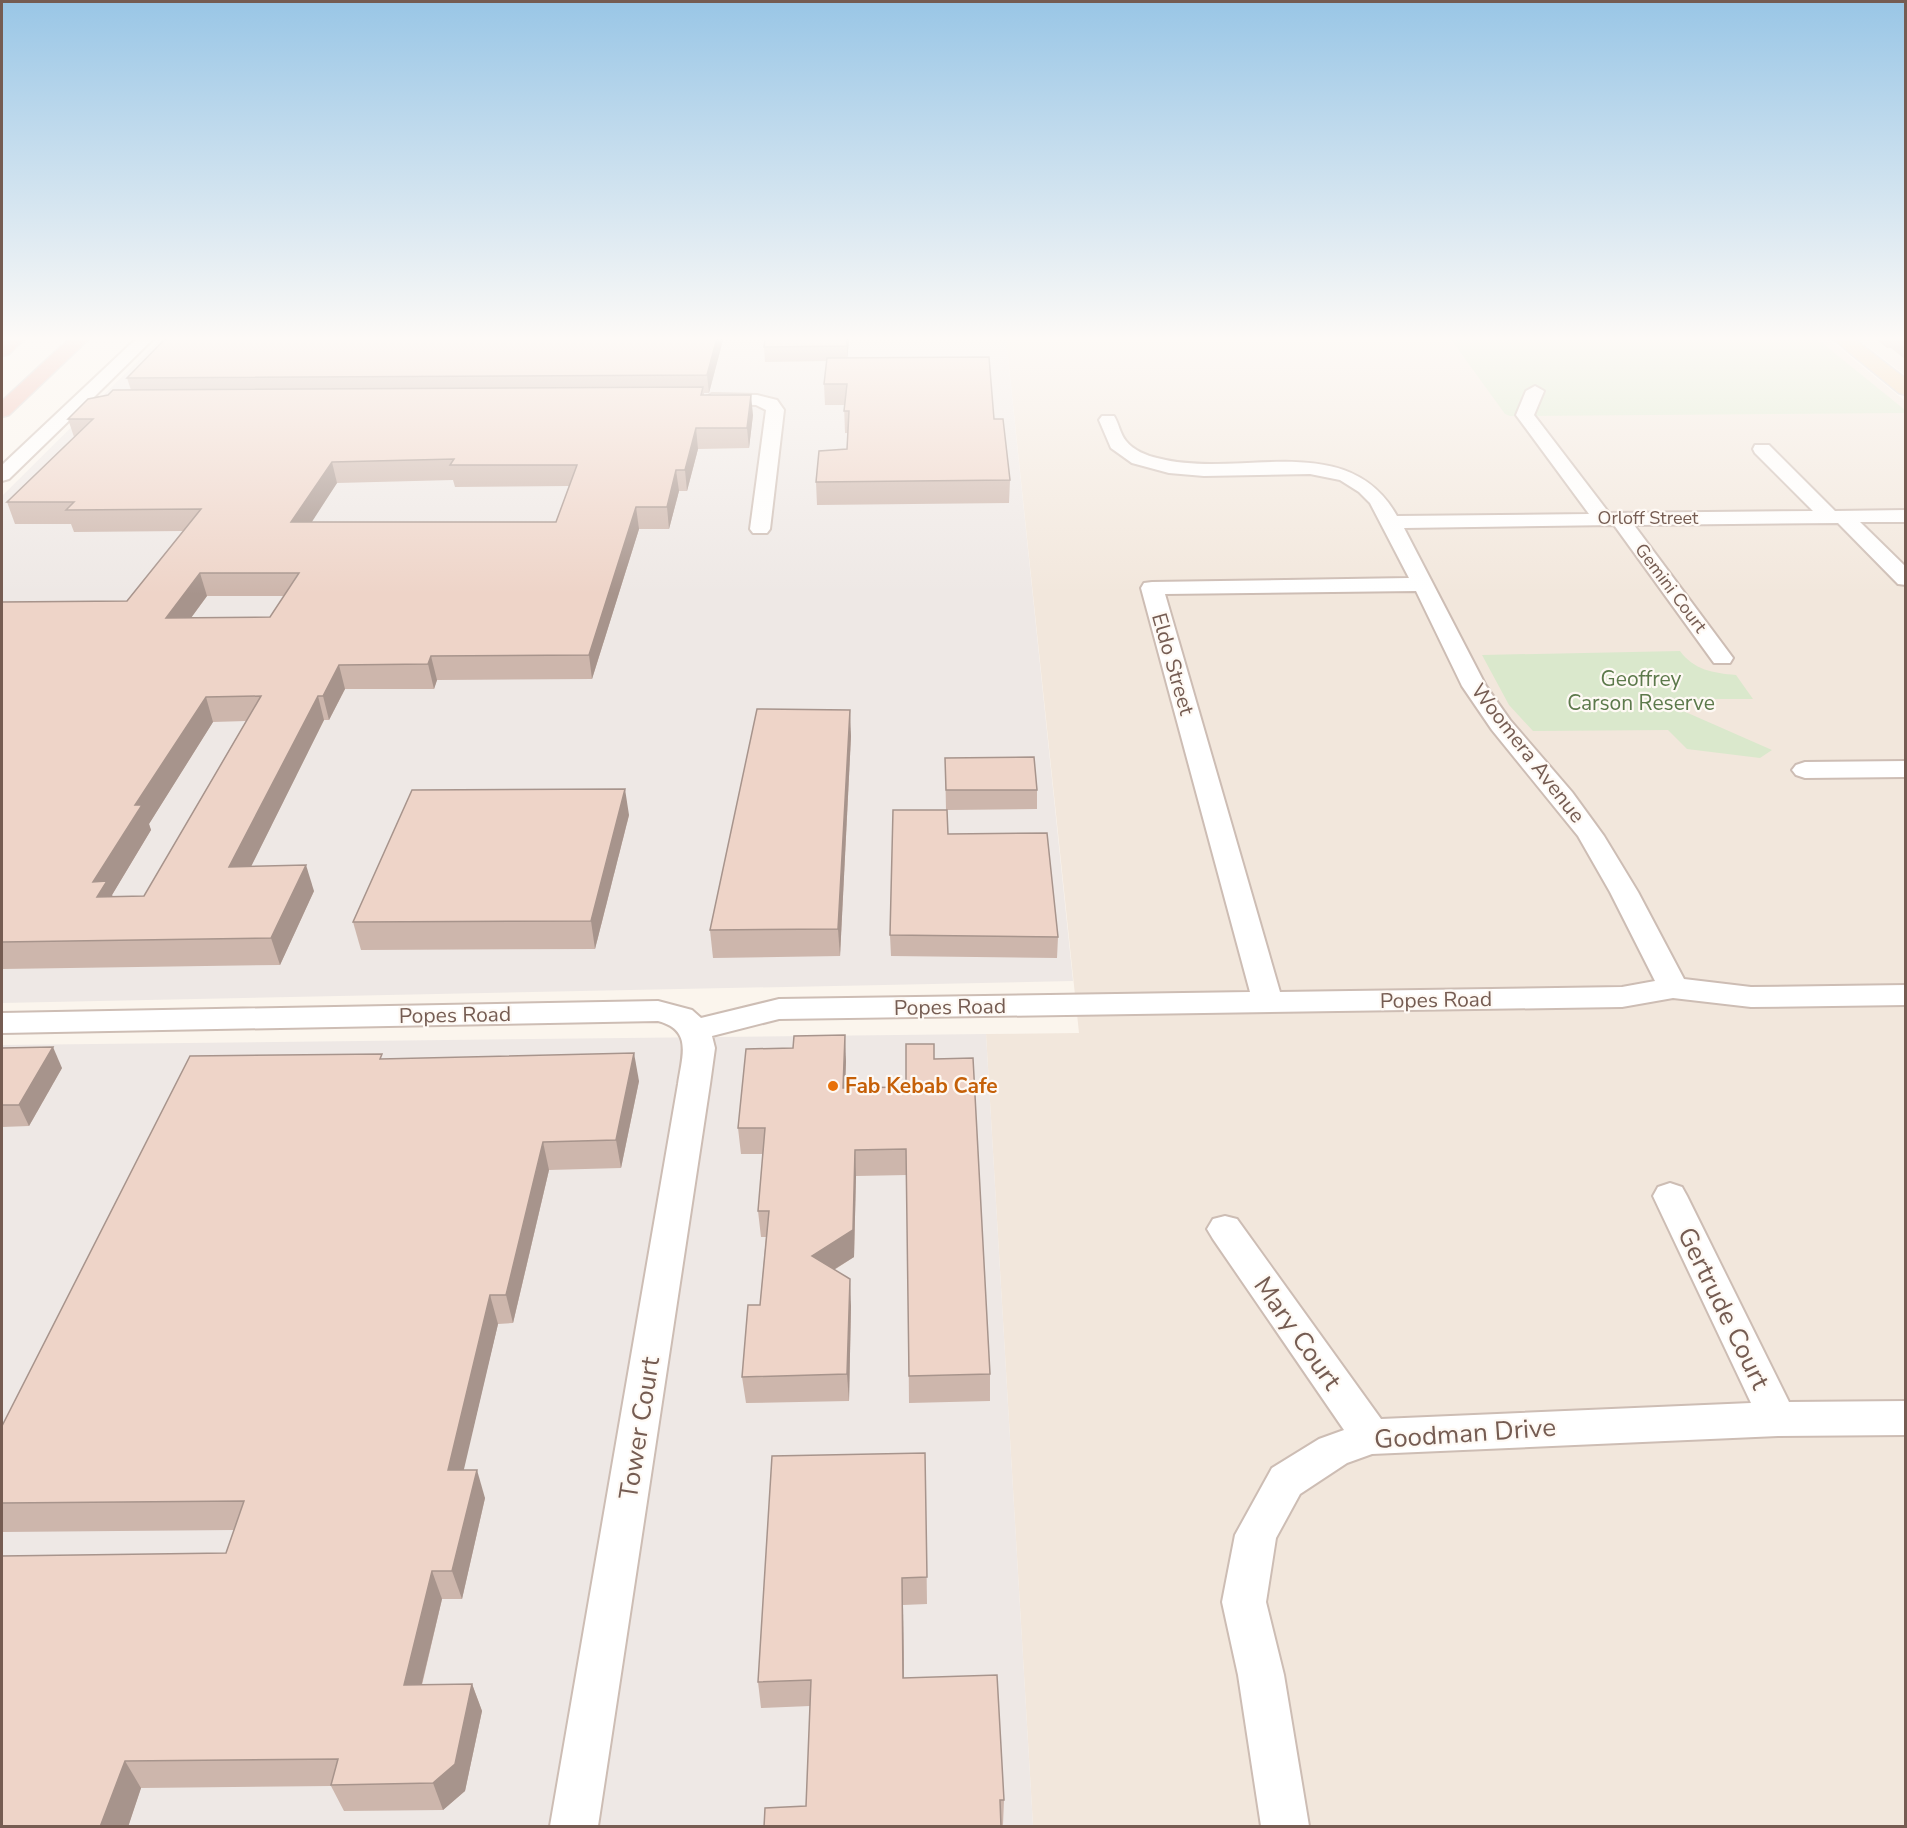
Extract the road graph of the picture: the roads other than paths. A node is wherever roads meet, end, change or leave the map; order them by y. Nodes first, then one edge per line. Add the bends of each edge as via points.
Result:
1 (57, 423) edge
2 (773, 423) edge
3 (1108, 423) edge
4 (1532, 423) edge
5 (1762, 449) dead end
6 (2, 475) edge
7 (1905, 516) edge
8 (1837, 517) junction
9 (1610, 519) junction
10 (1390, 522) junction
11 (760, 529) dead end
12 (1905, 579) edge
13 (1424, 584) junction
14 (1722, 657) dead end
15 (1905, 769) edge
16 (1805, 770) dead end
17 (1674, 988) junction
18 (1905, 995) edge
19 (1268, 1002) junction
20 (2, 1023) edge
21 (695, 1030) junction
22 (1670, 1196) dead end
23 (1225, 1229) dead end
24 (1905, 1418) edge
25 (1778, 1419) junction
26 (1371, 1437) junction
27 (574, 1827) edge
28 (1285, 1827) edge

1 - 6 street
2 - 11 street
3 - 10 street, Woomera Avenue via 1117,445 1146,470 1338,466 1375,496
4 - 9 street, Gemini Court
5 - 8 street
7 - 8 street, Orloff Street
8 - 9 street, Orloff Street
8 - 12 street
9 - 10 street, Orloff Street
9 - 14 street, Gemini Court
10 - 13 street, Woomera Avenue
13 - 17 street, Woomera Avenue via 1475,688 1591,835
13 - 19 street, Eldo Street via 1152,588
15 - 16 street
17 - 18 street, Popes Road via 1751,997
17 - 19 street, Popes Road via 1622,998
19 - 21 street, Popes Road via 779,1010
20 - 21 street, Popes Road via 658,1011 681,1017
21 - 27 street, Tower Court via 699,1048 694,1084
22 - 25 street, Gertrude Court
23 - 26 street, Mary Court
24 - 25 street, Goodman Drive
25 - 26 street, Goodman Drive
26 - 28 street, Goodman Drive via 1333,1451 1286,1481 1256,1535 1244,1602 1261,1675

